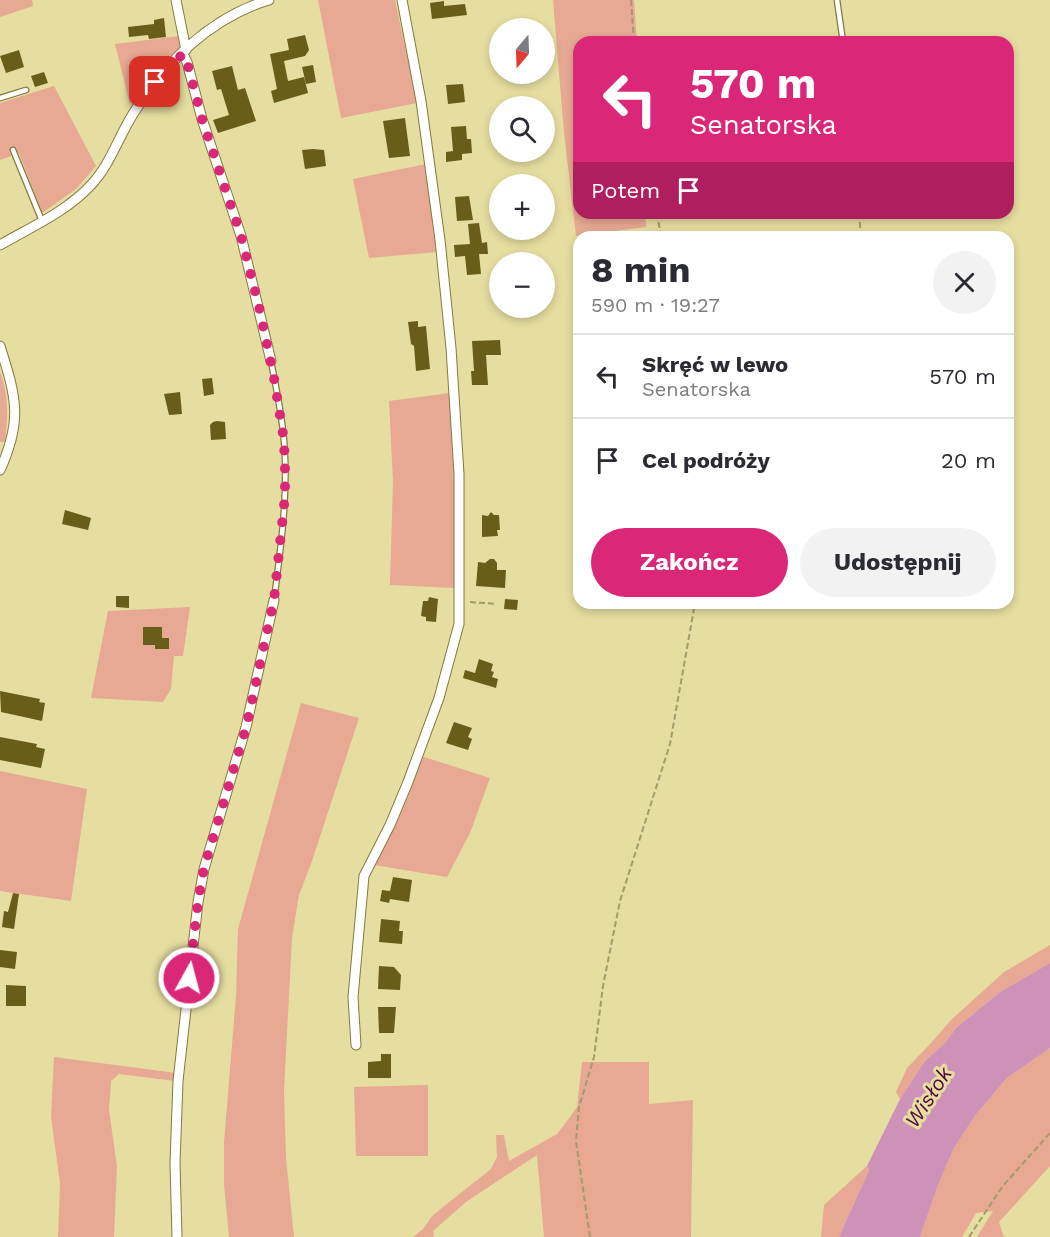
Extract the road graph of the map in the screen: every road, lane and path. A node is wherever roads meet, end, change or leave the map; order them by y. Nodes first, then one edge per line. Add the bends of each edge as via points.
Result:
1 (176, 0) edge
2 (269, 0) edge
3 (402, 0) edge
4 (631, 0) edge
5 (837, 0) edge
6 (634, 36) edge
7 (842, 36) edge
8 (184, 52) junction
9 (26, 90) dead end
10 (0, 98) edge
11 (13, 150) dead end
12 (42, 221) junction
13 (0, 245) edge
14 (0, 346) edge
15 (271, 362) joint
16 (0, 470) edge
17 (274, 600) joint
18 (460, 602) junction
19 (497, 604) dead end
20 (694, 609) edge
21 (356, 1045) dead end
22 (1050, 1133) edge
23 (177, 1237) edge
24 (590, 1237) edge
25 (969, 1237) edge

1 - 8 street
2 - 8 street via 232,14
3 - 18 street via 421,101 451,348 459,474
4 - 6 path
5 - 7 lane
8 - 12 street via 146,93 92,184 67,207
8 - 15 street via 241,236
9 - 10 lane
11 - 12 lane
12 - 13 street
14 - 16 street via 15,416 12,443
15 - 17 lane via 285,459
17 - 23 street via 246,728 207,858 198,902 178,1081
18 - 19 path
18 - 21 street via 455,644 439,698 390,825 364,876 353,997
20 - 24 path via 670,744 620,901 594,1057 579,1107 576,1141
22 - 25 path via 1002,1187

